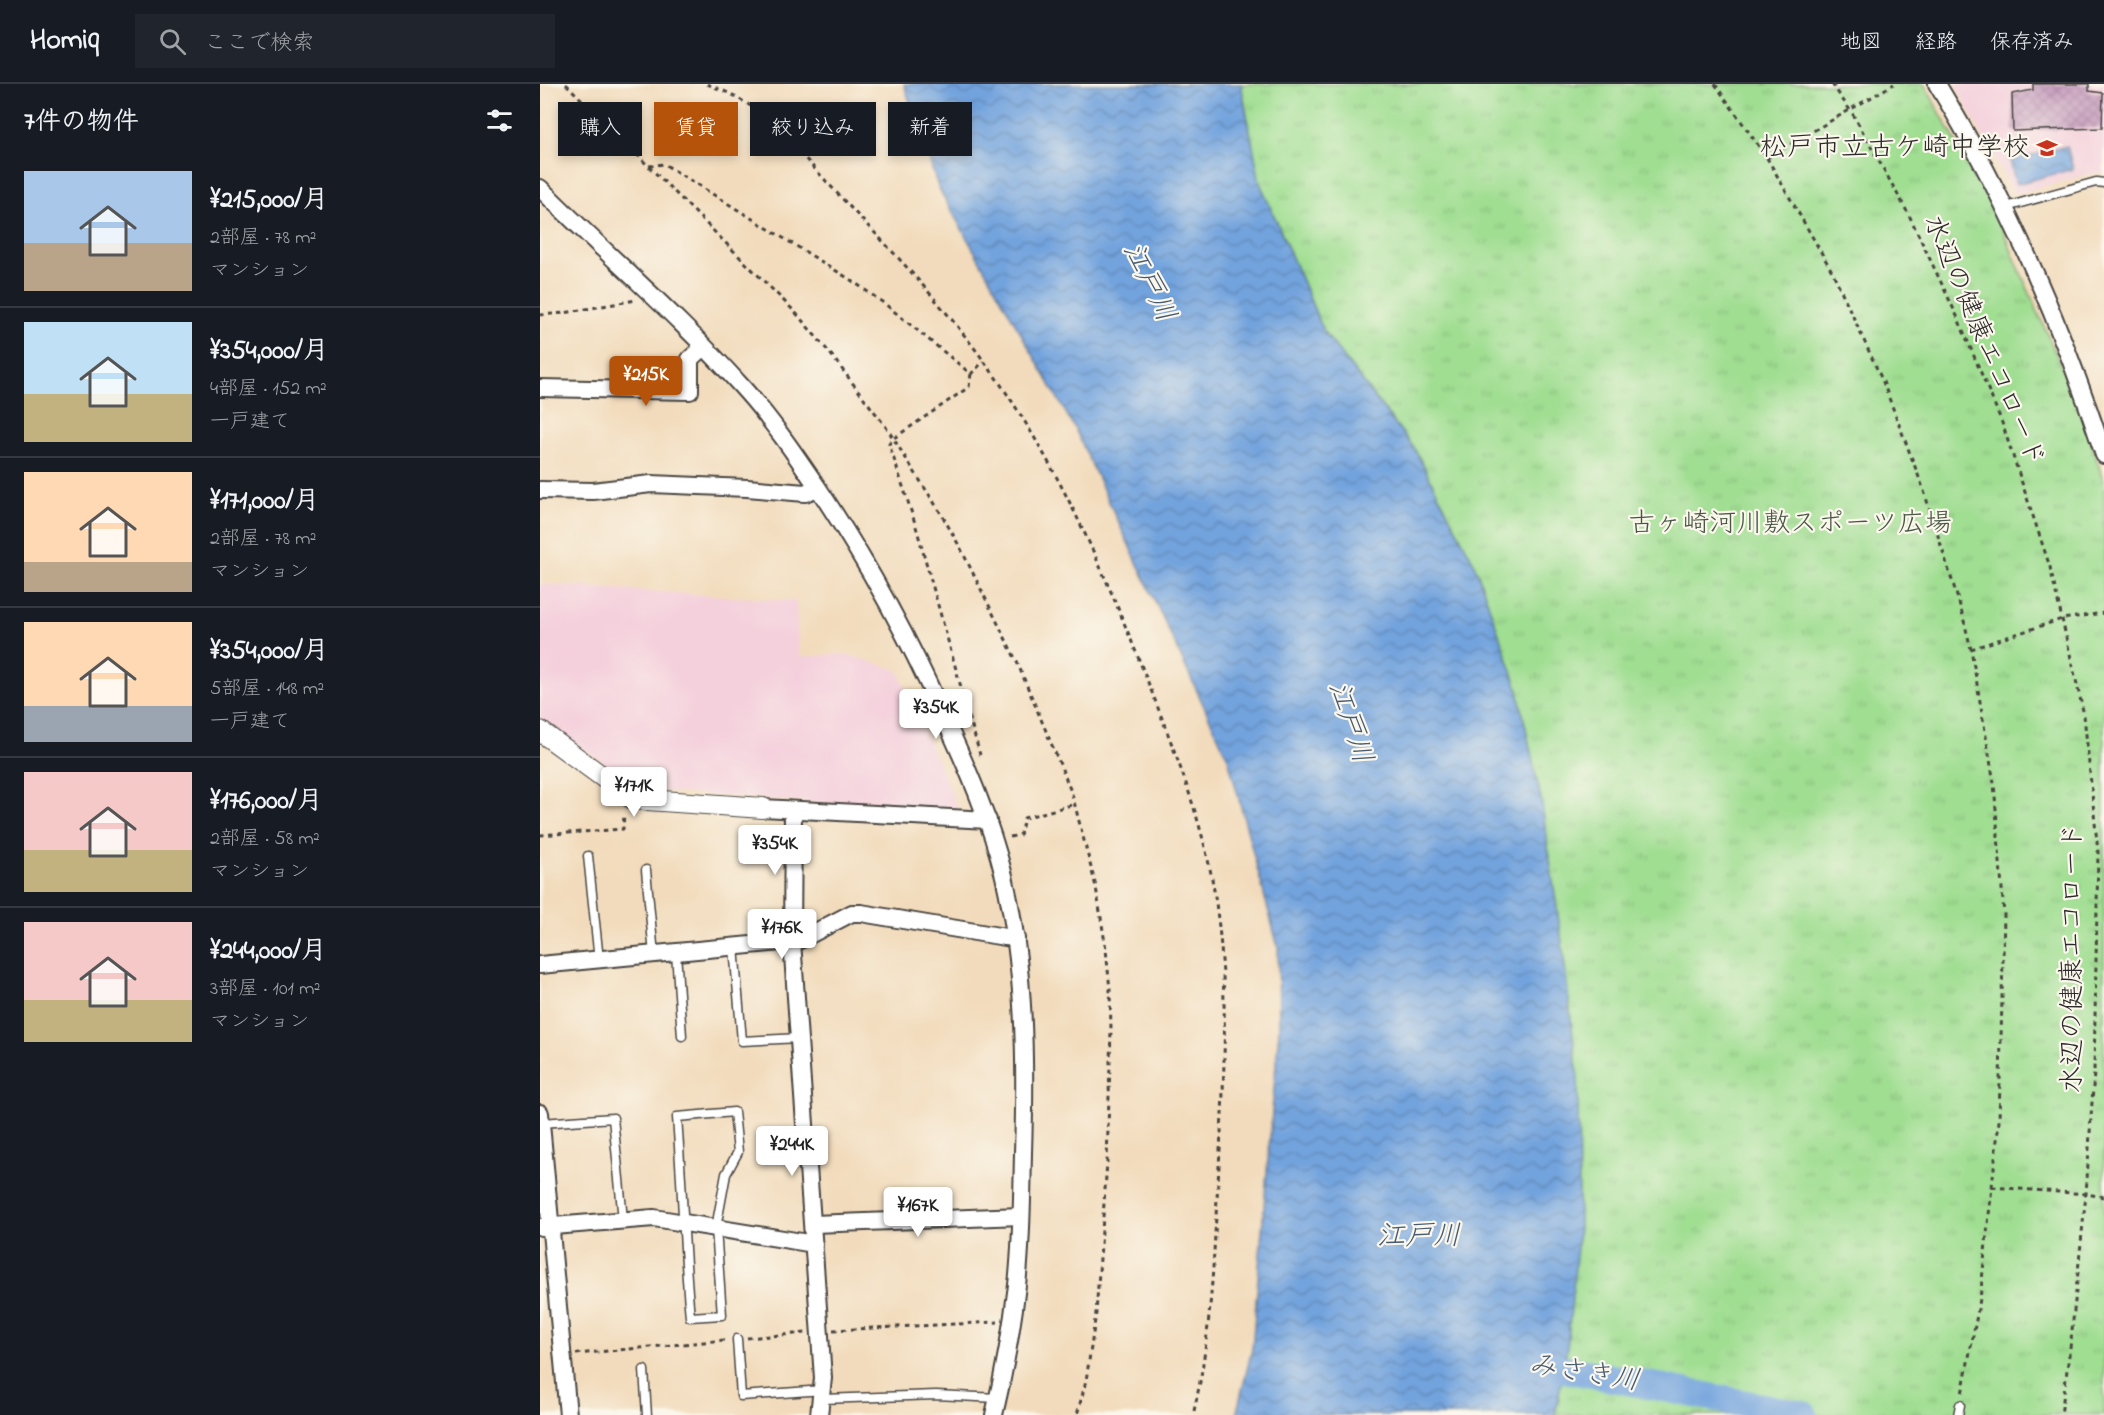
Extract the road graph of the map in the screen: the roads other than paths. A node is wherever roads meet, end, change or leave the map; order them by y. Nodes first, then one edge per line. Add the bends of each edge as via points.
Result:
1 (1937, 84) edge
2 (2104, 183) edge
3 (544, 197) edge
4 (2006, 207) junction
5 (703, 346) junction
6 (540, 388) edge
7 (2104, 455) edge
8 (818, 488) junction
9 (540, 490) edge
10 (540, 731) edge
11 (763, 808) joint
12 (793, 810) junction
13 (988, 820) junction
14 (588, 856) dead end
15 (646, 870) dead end
16 (1016, 938) junction
17 (792, 941) junction
18 (734, 947) junction
19 (676, 953) junction
20 (654, 955) junction
21 (599, 961) junction
22 (540, 965) edge
23 (682, 1036) dead end
24 (800, 1038) junction
25 (541, 1118) edge
26 (1021, 1216) junction
27 (622, 1220) junction
28 (684, 1222) junction
29 (813, 1224) junction
30 (545, 1226) edge
31 (716, 1228) junction
32 (814, 1244) junction
33 (736, 1339) road end
34 (644, 1370) dead end
35 (998, 1398) junction
36 (822, 1401) edge
37 (1960, 1405) road end
38 (568, 1415) edge
39 (647, 1415) edge
40 (994, 1415) edge
41 (1958, 1415) edge

1 - 4 street
2 - 4 lane
3 - 5 street
4 - 7 street via 2060,334
5 - 6 street via 690,359 690,391
5 - 8 street via 769,419
8 - 9 street via 805,493 651,484 592,492
8 - 13 street via 903,630
10 - 11 street via 633,799
11 - 12 street
12 - 13 street
12 - 17 street
13 - 16 street
14 - 21 lane
15 - 20 lane
16 - 17 street via 852,913
16 - 26 street via 1024,1014
17 - 18 street
17 - 24 street
18 - 19 street
18 - 24 lane via 742,1041
19 - 20 street
19 - 23 lane
20 - 21 street
21 - 22 street
24 - 29 street
25 - 27 lane via 613,1118
25 - 30 street
26 - 29 street
26 - 35 street via 1017,1284
27 - 28 street via 654,1218
27 - 30 street
28 - 31 street
28 - 31 lane via 690,1317 722,1316
28 - 31 lane via 677,1117 734,1112 738,1152 726,1174
29 - 32 street
30 - 38 street
31 - 32 street
32 - 36 street
33 - 36 lane via 741,1396
34 - 39 lane
35 - 36 lane via 936,1395
35 - 40 street
37 - 41 lane

